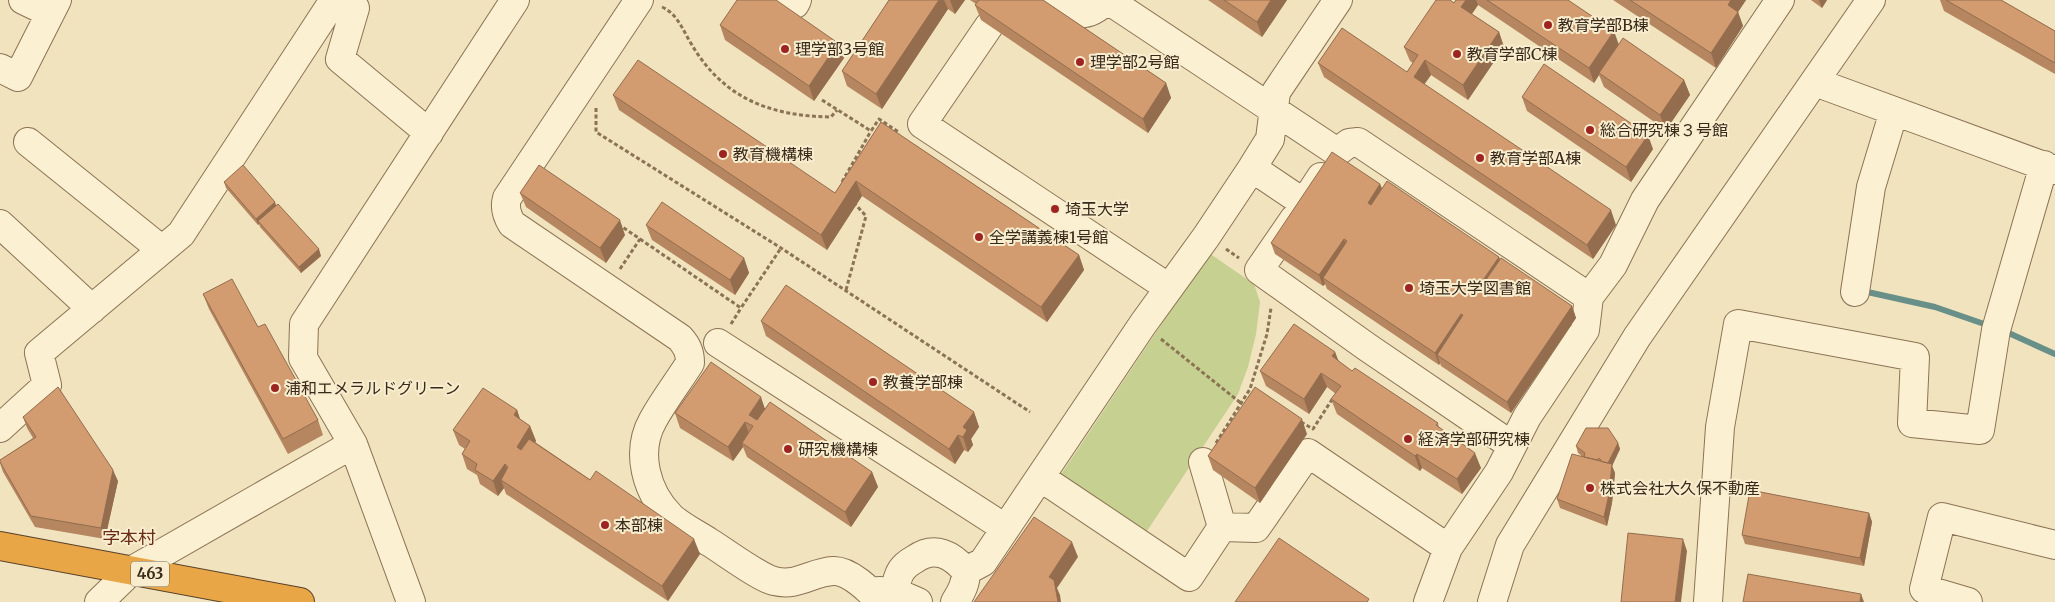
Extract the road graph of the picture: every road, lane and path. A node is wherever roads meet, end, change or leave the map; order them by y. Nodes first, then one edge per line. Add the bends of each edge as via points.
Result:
1 (23, 0) edge
2 (334, 0) edge
3 (342, 0) edge
4 (515, 0) edge
5 (784, 0) edge
6 (797, 0) edge
7 (1053, 0) edge
8 (1107, 0) edge
9 (1338, 0) edge
10 (1780, 0) edge
11 (1871, 0) edge
12 (649, 3) edge
13 (54, 6) edge
14 (989, 26) edge
15 (0, 68) edge
16 (1815, 82) junction
17 (822, 100) dead end
18 (589, 104) dead end
19 (837, 110) junction
20 (1274, 110) junction
21 (1894, 111) junction
22 (922, 124) junction
23 (871, 131) junction
24 (428, 133) junction
25 (28, 142) dead end
26 (1337, 152) junction
27 (1252, 168) junction
28 (2050, 168) edge
29 (839, 188) edge
30 (852, 202) edge
31 (1304, 203) junction
32 (616, 223) edge
33 (0, 224) edge
34 (1206, 237) junction
35 (640, 239) junction
36 (782, 248) junction
37 (162, 250) junction
38 (619, 270) dead end
39 (1260, 270) junction
40 (1169, 288) junction
41 (846, 290) junction
42 (1855, 292) dead end
43 (1589, 297) junction
44 (1272, 305) dead end
45 (92, 309) junction
46 (1143, 324) junction
47 (718, 343) dead end
48 (1250, 388) junction
49 (1258, 394) edge
50 (1334, 396) edge
51 (1242, 404) junction
52 (1030, 412) dead end
53 (1297, 419) edge
54 (0, 428) edge
55 (353, 444) junction
56 (1511, 445) junction
57 (1203, 462) joint
58 (1040, 477) junction
59 (997, 523) junction
60 (1222, 527) junction
61 (2055, 545) edge
62 (0, 546) edge
63 (1448, 548) junction
64 (131, 571) junction
65 (966, 571) junction
66 (891, 598) edge
67 (99, 602) edge
68 (300, 602) edge
69 (411, 602) edge
70 (955, 602) edge
71 (1428, 602) edge
72 (1492, 602) edge
73 (1708, 602) edge
74 (1968, 602) edge

1 - 13 street
2 - 37 street via 181,234
3 - 24 street via 355,8 340,59
4 - 24 street
5 - 6 street via 791,5
7 - 8 street via 1071,14 1086,14
8 - 20 street
9 - 20 street via 1276,92
10 - 43 street via 1645,200 1613,264
11 - 16 street
12 - 19 path via 667,9 713,74 746,100 766,108 812,116 831,117
12 - 66 street via 507,198 508,218 512,224 680,338 686,346 690,363 652,421 643,453 653,496 672,518 773,581 795,583 834,571
13 - 15 street via 18,77
14 - 22 street
16 - 21 street
16 - 72 street via 1637,337 1510,545
17 - 19 path
18 - 36 path via 597,109 596,132
19 - 23 path
20 - 26 street
20 - 27 street via 1270,139
21 - 28 street
21 - 42 street via 1871,187
22 - 23 path via 913,140 879,119
22 - 40 street
23 - 29 path
24 - 55 street via 304,324 304,358
25 - 37 street
26 - 31 street
26 - 43 street via 1349,143 1358,142
27 - 31 street
27 - 34 street
28 - 73 street via 1996,330 1980,430 1912,423 1915,357 1738,324 1720,426
30 - 41 path via 866,216
31 - 39 street
32 - 35 path
33 - 45 street
34 - 39 path
34 - 40 street
35 - 36 path via 741,308
35 - 38 path
36 - 41 path
37 - 45 street
39 - 56 street
40 - 46 street
41 - 52 path
43 - 56 street via 1585,330
44 - 48 path via 1267,334
45 - 54 street via 39,353 47,385
46 - 51 path
46 - 58 street
47 - 59 street
48 - 49 path
48 - 51 path
50 - 53 path via 1313,429
51 - 57 path
55 - 64 street
55 - 69 street
56 - 63 street via 1499,472
57 - 60 street
58 - 59 street
58 - 60 street via 1188,577
59 - 65 street via 983,562
60 - 63 street via 1256,528 1308,453
61 - 74 street via 1942,517 1924,589
62 - 64 highway, 463
63 - 71 street
64 - 67 street
64 - 68 highway, 463
65 - 66 street via 950,557 929,552 906,565
65 - 70 street via 966,580

